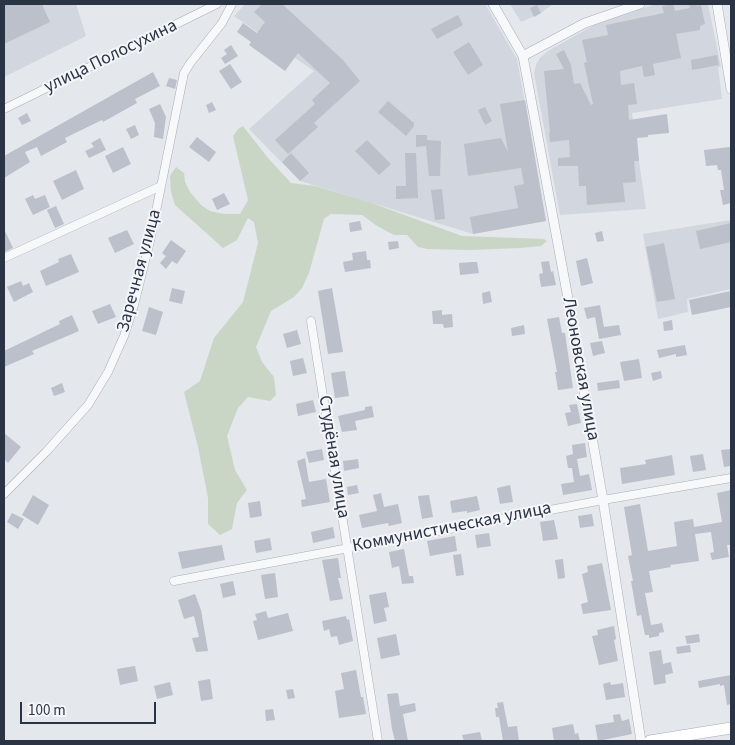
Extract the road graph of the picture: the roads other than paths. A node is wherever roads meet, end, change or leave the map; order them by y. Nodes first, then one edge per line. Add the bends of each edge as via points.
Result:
1 (217, 4) edge
2 (493, 4) edge
3 (640, 4) edge
4 (717, 4) edge
5 (229, 5) edge
6 (523, 56) junction
7 (731, 89) edge
8 (4, 110) edge
9 (161, 186) junction
10 (4, 258) edge
11 (311, 320) dead end
12 (731, 478) edge
13 (4, 494) edge
14 (603, 500) junction
15 (348, 547) junction
16 (174, 581) dead end
17 (731, 728) edge
18 (378, 741) edge
19 (641, 741) edge
20 (650, 741) edge

1 - 8 street, улица Полосухина
2 - 6 street, Леоновская улица
3 - 6 street via 586,23
4 - 7 street
5 - 9 street, улица Полосухина via 222,23 184,73
6 - 14 street, Леоновская улица
9 - 10 street
9 - 13 street, Заречная улица via 134,305 108,372 88,405
11 - 15 street, Студёная улица
12 - 14 street, Коммунистическая улица
14 - 15 street, Коммунистическая улица
14 - 19 street, Леоновская улица
15 - 16 street, Коммунистическая улица
15 - 18 street, Студёная улица
17 - 20 main road

